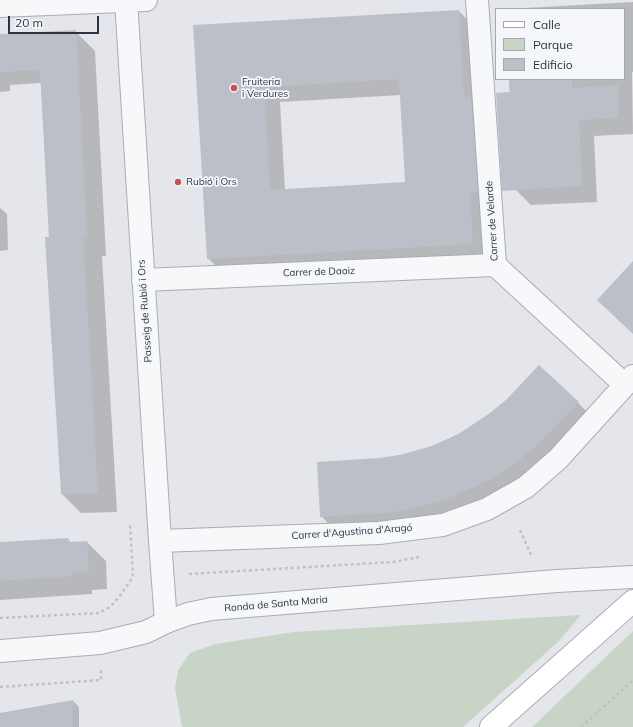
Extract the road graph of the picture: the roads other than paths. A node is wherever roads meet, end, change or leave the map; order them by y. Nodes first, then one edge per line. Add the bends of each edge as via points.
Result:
1 (132, 0) edge
2 (477, 0) edge
3 (0, 6) edge
4 (495, 265) junction
5 (143, 280) junction
6 (629, 380) edge
7 (160, 541) junction
8 (633, 577) edge
9 (633, 601) edge
10 (166, 622) junction
11 (0, 650) edge
12 (491, 727) edge

1 - 3 street
1 - 5 street, Passeig de Rubió i Ors
2 - 4 street, Carrer de Velarde
4 - 5 street, Carrer de Daoiz
4 - 6 street, Carrer de Velarde
5 - 7 street, Passeig de Rubió i Ors
6 - 7 street, Carrer d'Agustina d'Aragó via 558,459 526,487 487,509 443,525 379,533
7 - 10 street, Passeig de Rubió i Ors
8 - 10 street, Ronda de Santa Maria via 211,609
9 - 12 main road
10 - 11 street, Ronda de Santa Maria via 146,632 100,643

